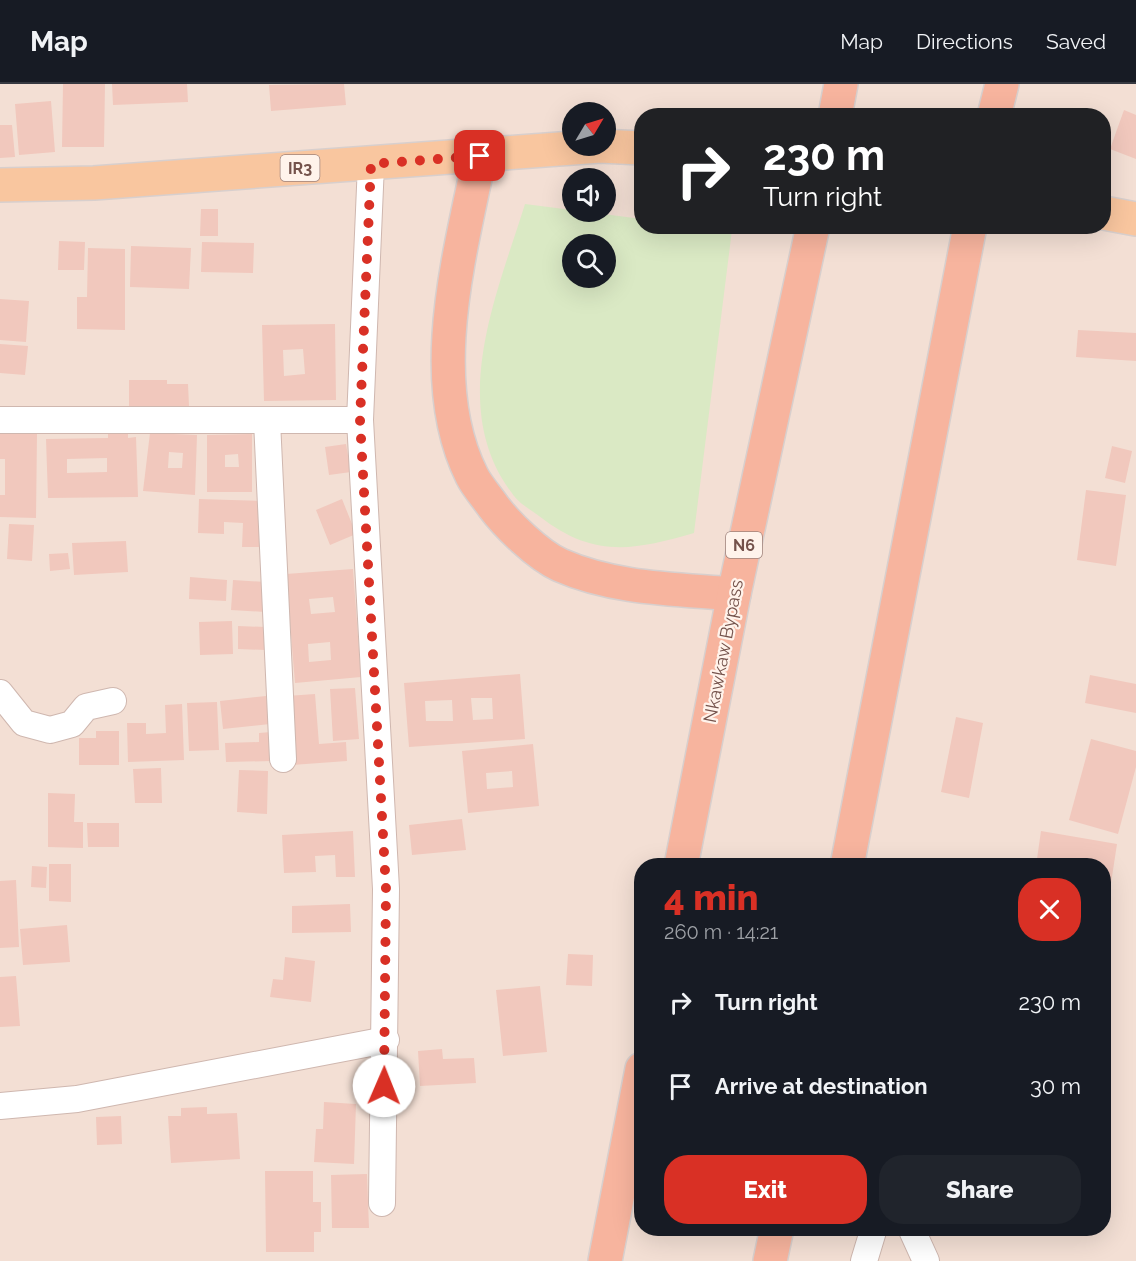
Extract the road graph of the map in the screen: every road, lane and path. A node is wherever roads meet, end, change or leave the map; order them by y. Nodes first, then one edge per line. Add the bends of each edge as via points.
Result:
1 (841, 84) edge
2 (836, 108) edge
3 (616, 147) edge
4 (634, 148) edge
5 (562, 149) edge
6 (480, 156) junction
7 (371, 164) junction
8 (0, 185) edge
9 (1111, 214) edge
10 (1136, 219) edge
11 (811, 234) edge
12 (968, 236) edge
13 (0, 420) edge
14 (267, 420) junction
15 (360, 420) junction
16 (734, 594) junction
17 (0, 693) edge
18 (113, 701) dead end
19 (283, 759) dead end
20 (683, 858) edge
21 (849, 858) edge
22 (386, 1040) junction
23 (0, 1106) edge
24 (634, 1111) edge
25 (382, 1203) dead end
26 (775, 1236) edge
27 (872, 1236) edge
28 (915, 1236) edge
29 (605, 1261) edge
30 (770, 1261) edge
31 (864, 1261) edge
32 (926, 1261) edge

1 - 2 highway
3 - 4 main road, IR3
5 - 6 main road, IR3
6 - 7 main road, IR3
6 - 16 highway via 453,289 447,346 454,426 472,477 508,526 559,565 628,585
7 - 8 main road, IR3 via 94,183
7 - 15 street
9 - 10 main road
11 - 16 highway, Nkawkaw Bypass / N6
12 - 21 highway
13 - 14 street
14 - 15 street
14 - 19 street
15 - 22 street via 386,889
16 - 20 highway, Nkawkaw Bypass / N6
17 - 18 street via 24,723 50,730 72,723 86,706
22 - 23 street via 77,1099
22 - 25 street
24 - 29 highway
26 - 30 highway
27 - 31 street
28 - 32 street

